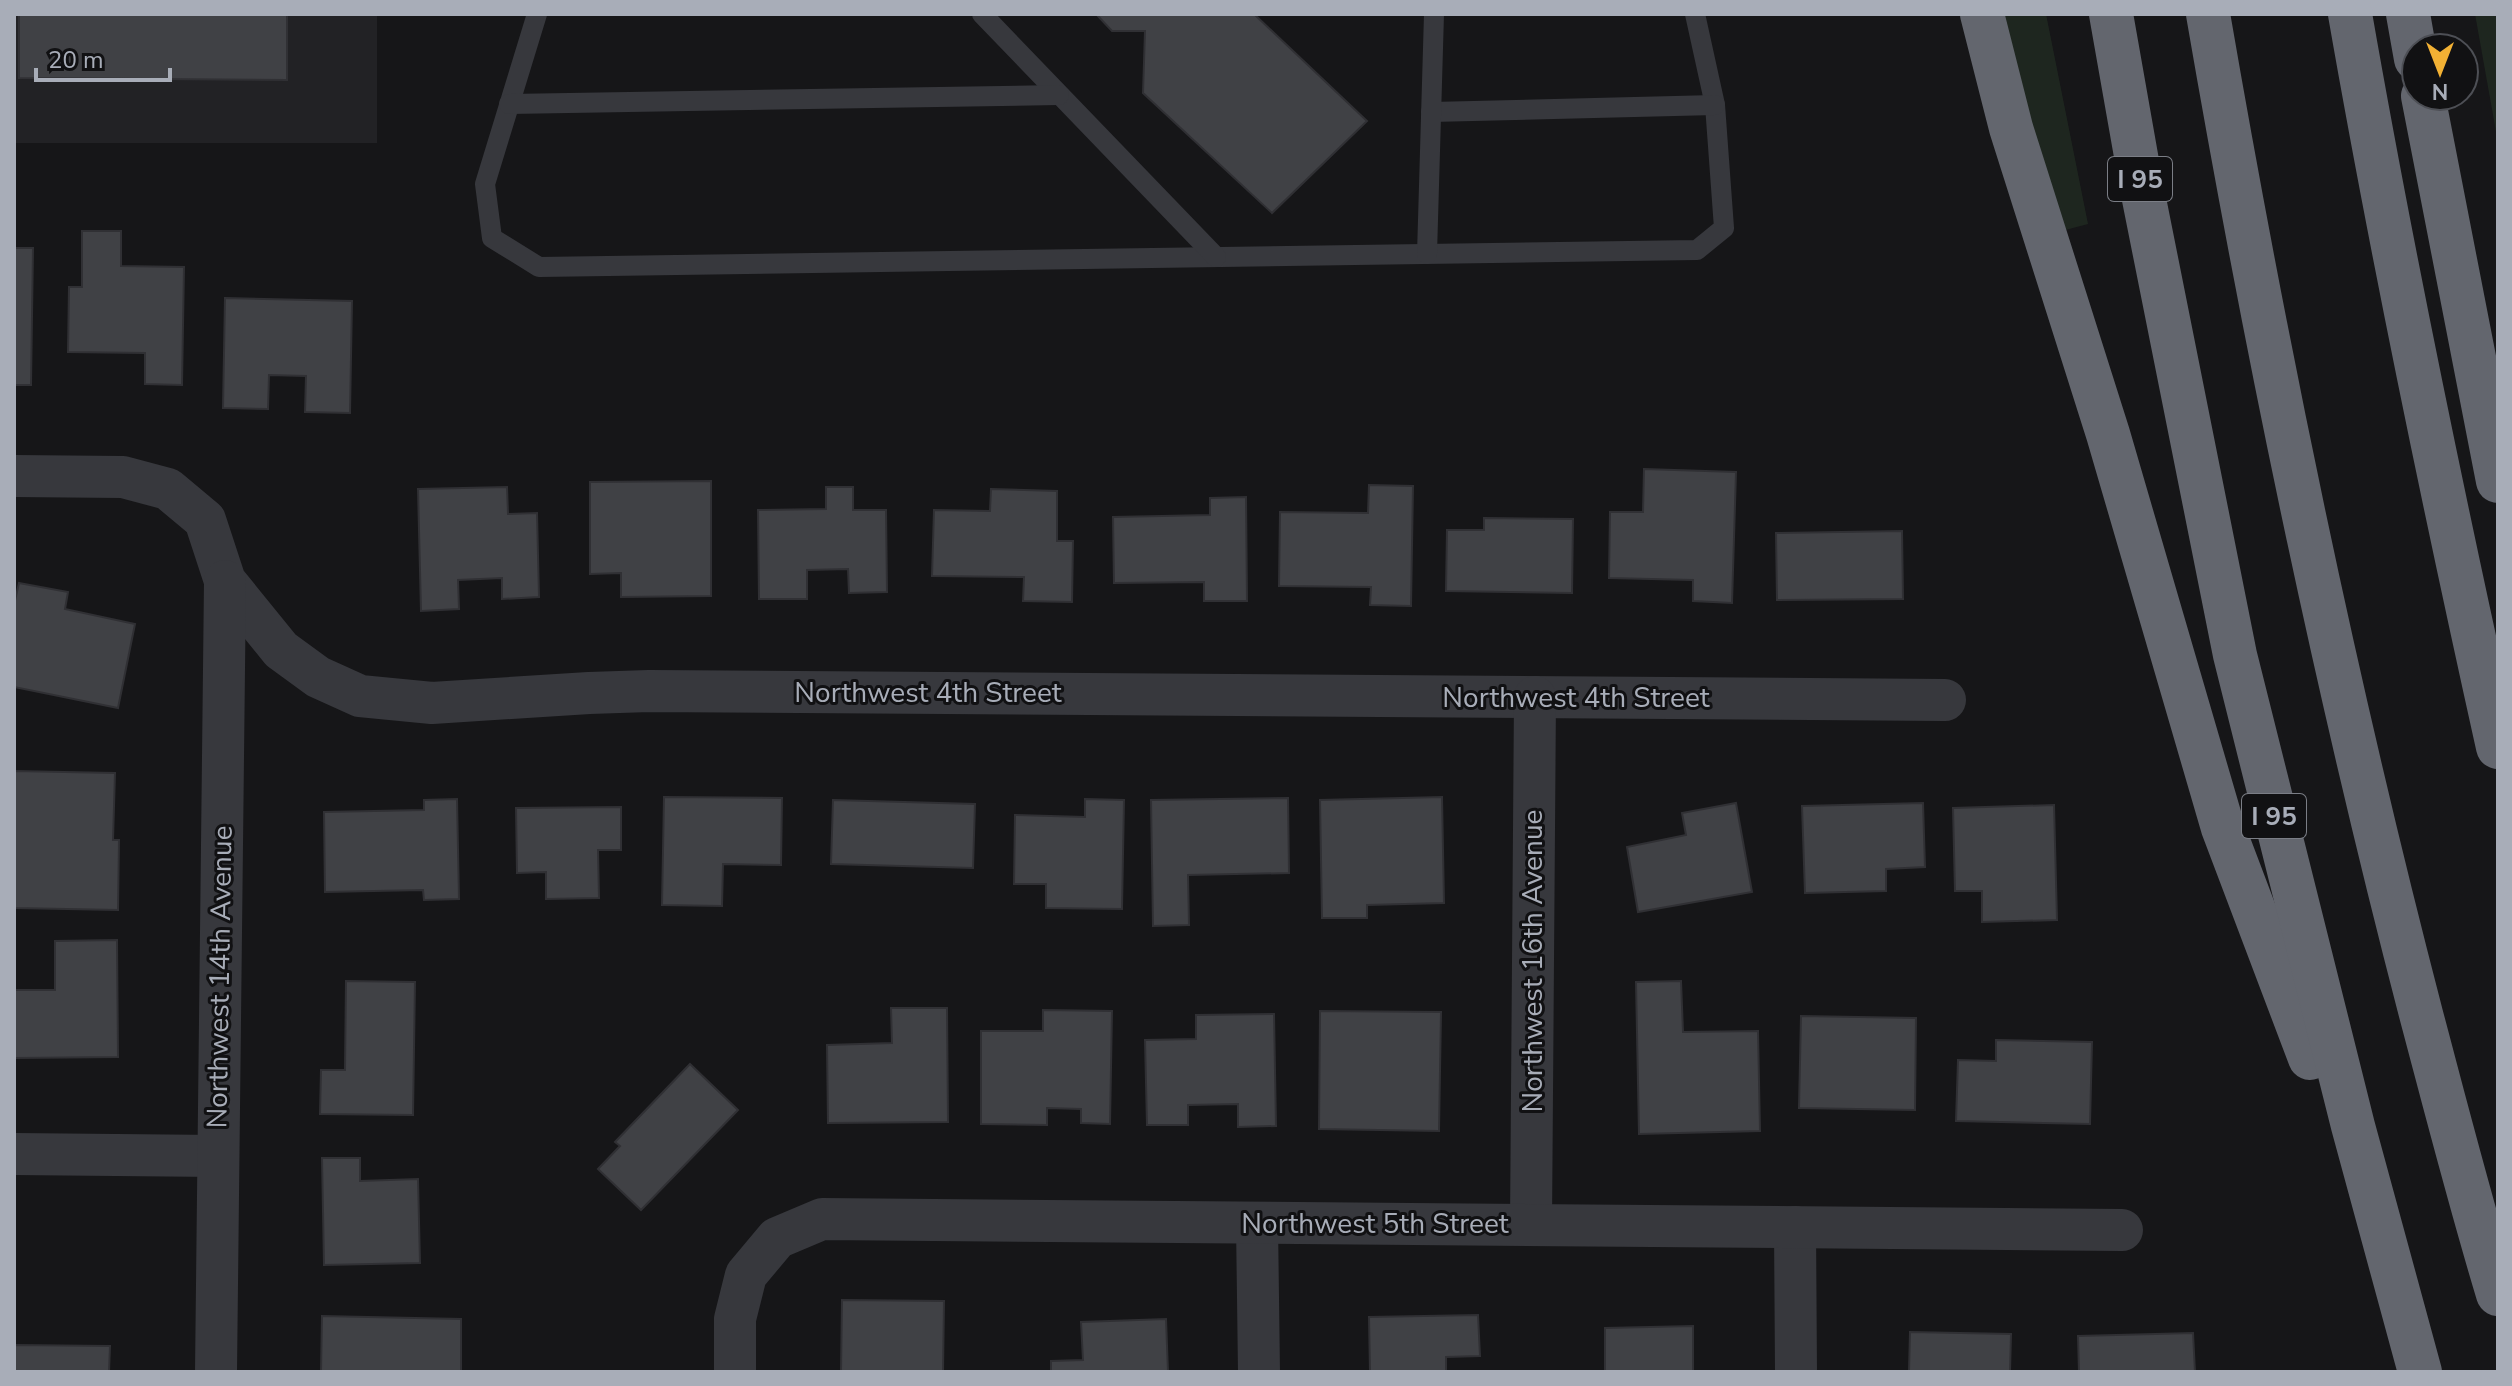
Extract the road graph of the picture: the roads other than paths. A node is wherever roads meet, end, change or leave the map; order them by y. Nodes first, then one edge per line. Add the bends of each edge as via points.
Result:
1 (537, 14) edge
2 (982, 14) edge
3 (1434, 14) edge
4 (1695, 14) edge
5 (1982, 14) edge
6 (2111, 14) edge
7 (2208, 14) edge
8 (2350, 14) edge
9 (1059, 95) junction
10 (509, 104) junction
11 (1715, 105) junction
12 (1431, 112) junction
13 (2426, 112) edge
14 (1427, 254) junction
15 (1216, 257) junction
16 (14, 476) edge
17 (2498, 481) edge
18 (225, 581) junction
19 (1535, 697) junction
20 (1945, 700) dead end
21 (2498, 747) edge
22 (14, 1154) edge
23 (218, 1156) junction
24 (1257, 1223) junction
25 (1531, 1225) junction
26 (1795, 1227) junction
27 (2122, 1230) dead end
28 (2396, 1285) junction
29 (2498, 1294) edge
30 (216, 1372) edge
31 (735, 1372) edge
32 (1259, 1372) edge
33 (1796, 1372) edge
34 (2420, 1372) edge

1 - 10 lane
2 - 9 lane
3 - 12 lane
4 - 11 lane
5 - 28 highway via 2011,128 2108,434 2223,828
6 - 28 highway, I 95 via 2235,655
7 - 29 highway via 2328,627 2402,938
8 - 21 highway via 2400,289
9 - 10 lane
9 - 15 lane
10 - 15 lane via 485,184 492,238 539,267
11 - 12 lane
11 - 14 lane via 1724,228 1697,250
12 - 14 lane
13 - 17 highway
14 - 15 lane
16 - 18 street, Northwest 4th Street via 123,477 168,489 205,520
18 - 19 street, Northwest 4th Street via 281,650 318,677 360,696 432,703 649,691
18 - 23 street, Northwest 14th Avenue
19 - 20 street, Northwest 4th Street
19 - 25 street, Northwest 16th Avenue
22 - 23 street
23 - 30 street, Northwest 14th Avenue
24 - 25 street, Northwest 5th Street
24 - 31 street, Northwest 5th Street via 822,1219 777,1238 746,1275 735,1319
24 - 32 street
25 - 26 street, Northwest 5th Street
26 - 27 street, Northwest 5th Street
26 - 33 street
28 - 34 highway, I 95

